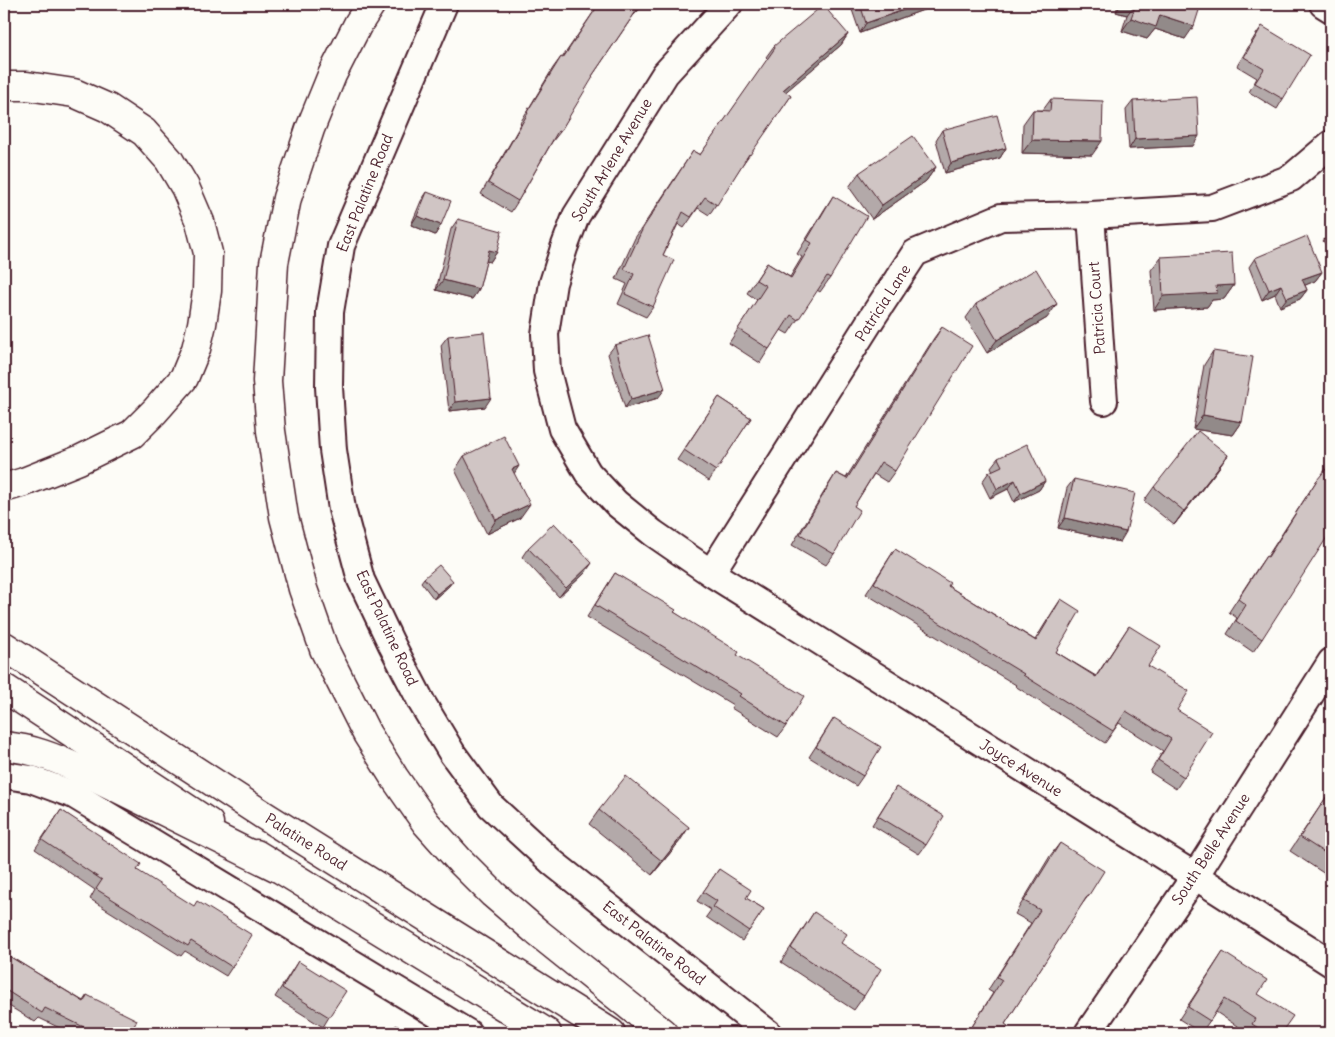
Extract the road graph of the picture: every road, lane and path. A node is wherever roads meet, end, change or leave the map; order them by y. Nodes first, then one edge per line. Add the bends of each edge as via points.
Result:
1 (371, 4) edge
2 (444, 4) edge
3 (729, 4) edge
4 (1323, 4) edge
5 (1331, 9) edge
6 (4, 86) edge
7 (1331, 144) edge
8 (1091, 215) junction
9 (1104, 401) dead end
10 (4, 488) edge
11 (710, 573) junction
12 (4, 646) edge
13 (1331, 662) edge
14 (4, 688) edge
15 (4, 746) edge
16 (4, 775) edge
17 (276, 867) junction
18 (1195, 876) junction
19 (1331, 963) edge
20 (468, 1033) edge
21 (547, 1033) edge
22 (611, 1033) edge
23 (663, 1033) edge
24 (768, 1033) edge
25 (1088, 1033) edge

1 - 23 main road via 332,75 310,129 287,198 274,263 267,381 271,431 284,517 303,589 324,649 367,734 426,823 493,894
2 - 24 street, East Palatine Road via 340,246 330,312 329,387 333,450 342,509 361,580 422,702 452,753 491,806 553,863
3 - 11 street, South Arlene Avenue via 664,74 576,216 553,283 545,334 547,371 562,429 588,472 616,503
4 - 5 street
6 - 10 main road via 28,86 74,94 108,108 144,132 169,160 185,187 200,222 208,253 202,324 184,378 132,434 80,460
7 - 8 street, Patricia Lane via 1291,178 1212,208
8 - 9 street, Patricia Court
8 - 11 street, Patricia Lane via 1001,217 915,253
11 - 18 street, Joyce Avenue
12 - 22 main road, Palatine Road via 273,822
13 - 18 street, South Belle Avenue
14 - 17 main road
15 - 17 main road via 26,748 51,756
16 - 20 street via 31,779 74,795
17 - 21 main road
18 - 19 street, Joyce Avenue
18 - 25 street, South Belle Avenue

